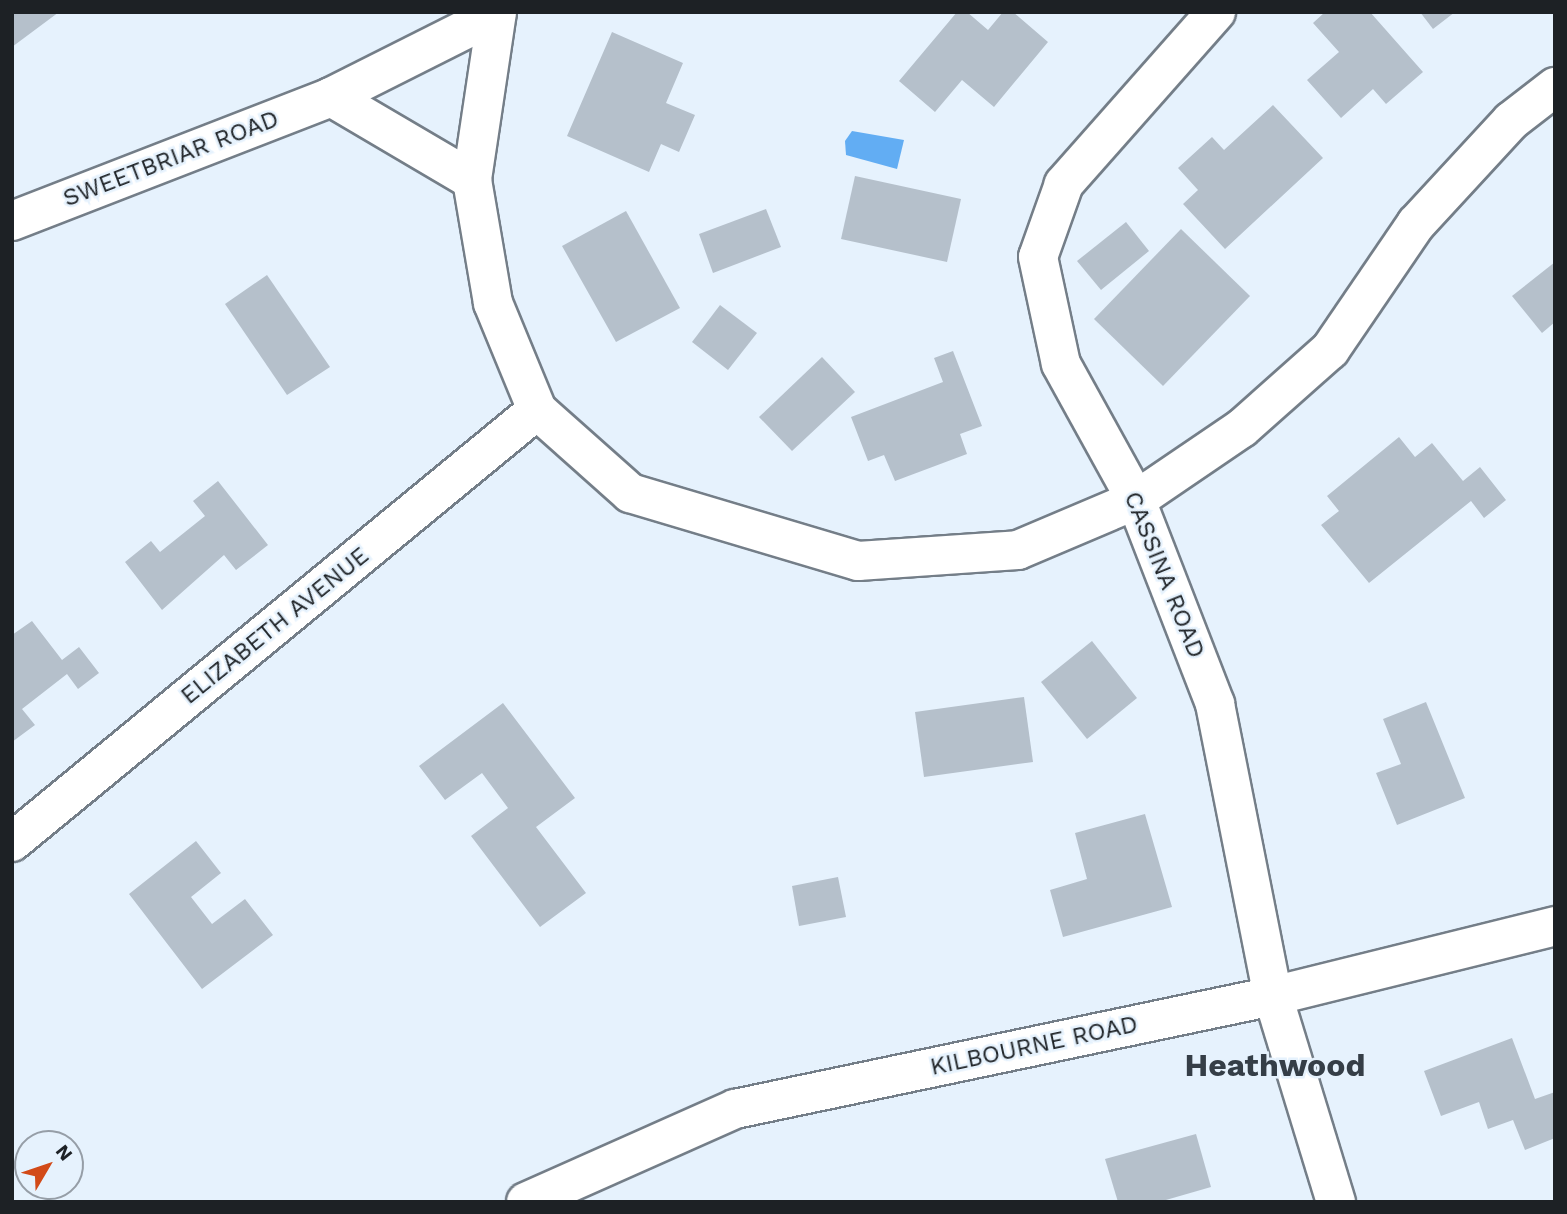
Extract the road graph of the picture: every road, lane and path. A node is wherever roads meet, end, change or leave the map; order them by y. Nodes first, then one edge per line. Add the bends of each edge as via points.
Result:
1 (1216, 12) edge
2 (496, 13) edge
3 (1555, 87) edge
4 (331, 97) junction
5 (472, 180) junction
6 (12, 221) edge
7 (537, 410) junction
8 (1136, 500) junction
9 (12, 842) edge
10 (1555, 926) edge
11 (1273, 996) junction
12 (526, 1202) edge
13 (1336, 1202) edge

1 - 8 street, CASSINA ROAD via 1064,184 1038,257 1061,364
2 - 4 street, SWEETBRIAR ROAD
2 - 5 street
3 - 8 street via 1511,121 1416,224 1330,350 1242,428
4 - 5 street
4 - 6 street, SWEETBRIAR ROAD
5 - 7 street via 493,303
7 - 8 street via 630,493 858,561 1018,550
7 - 9 street, ELIZABETH AVENUE
8 - 11 street, CASSINA ROAD via 1215,704
10 - 11 street, KILBOURNE ROAD
11 - 12 street, KILBOURNE ROAD via 735,1110
11 - 13 street, CASSINA ROAD

